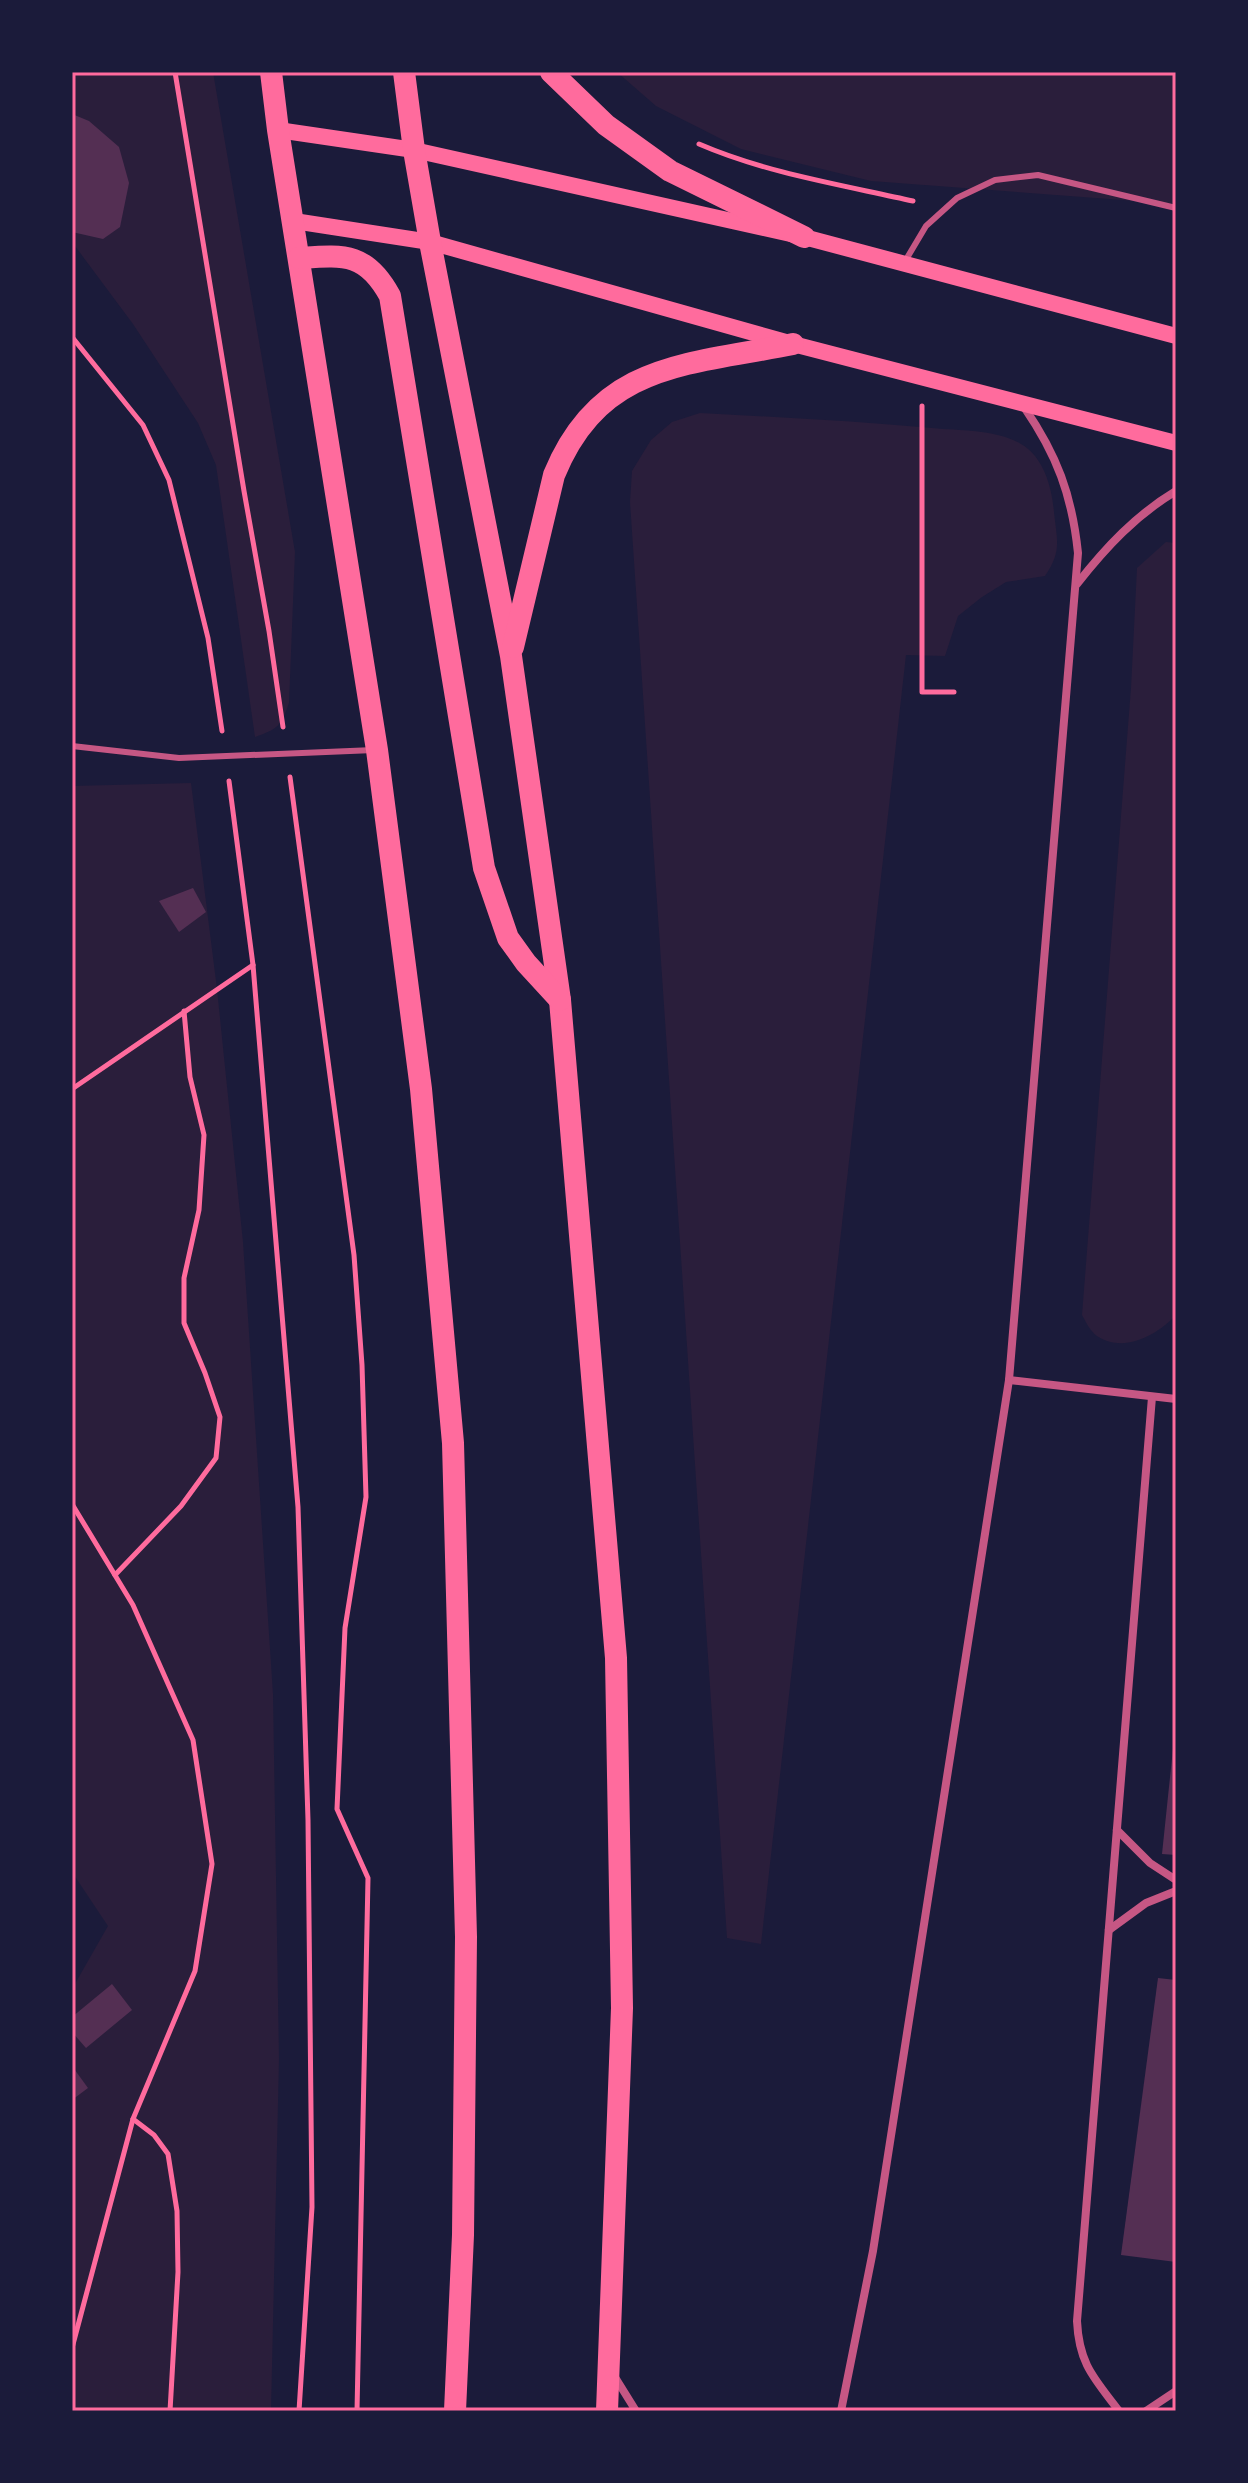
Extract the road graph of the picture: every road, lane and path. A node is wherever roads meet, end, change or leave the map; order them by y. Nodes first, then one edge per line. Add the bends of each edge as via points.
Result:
1 (175, 72) edge
2 (271, 72) edge
3 (404, 72) edge
4 (551, 72) edge
5 (278, 130) junction
6 (688, 139) dead end
7 (414, 150) junction
8 (917, 202) dead end
9 (1176, 208) edge
10 (294, 221) junction
11 (804, 237) junction
12 (430, 242) junction
13 (299, 258) junction
14 (904, 263) junction
15 (1176, 336) edge
16 (72, 337) edge
17 (793, 344) junction
18 (922, 377) junction
19 (1021, 403) junction
20 (1176, 443) edge
21 (1176, 491) edge
22 (1077, 584) junction
23 (511, 656) junction
24 (954, 692) dead end
25 (72, 746) edge
26 (377, 750) junction
27 (286, 752) junction
28 (226, 755) junction
29 (253, 965) junction
30 (560, 1000) junction
31 (184, 1011) junction
32 (72, 1089) edge
33 (1009, 1380) junction
34 (1152, 1397) junction
35 (1176, 1399) edge
36 (72, 1504) edge
37 (115, 1575) junction
38 (1117, 1830) junction
39 (1176, 1880) edge
40 (1176, 1891) edge
41 (1109, 1930) junction
42 (133, 2119) junction
43 (72, 2348) edge
44 (609, 2367) junction
45 (1176, 2391) edge
46 (170, 2411) edge
47 (299, 2411) edge
48 (357, 2411) edge
49 (455, 2411) edge
50 (607, 2411) edge
51 (636, 2411) edge
52 (841, 2411) edge
53 (1119, 2411) edge
54 (1146, 2411) edge

1 - 27 path
2 - 5 highway
3 - 7 highway
4 - 11 highway via 606,125 670,171
5 - 7 main road
5 - 10 highway
6 - 8 path via 726,155
7 - 11 main road
7 - 12 highway
9 - 14 lane via 1038,175 995,180 957,198 926,226
10 - 12 main road
10 - 13 highway
11 - 14 main road
12 - 17 main road
12 - 23 highway
13 - 26 highway
13 - 30 highway via 343,256 363,263 380,277 390,296 484,868 508,938
14 - 15 main road
16 - 28 path via 143,425 169,480 208,638
17 - 18 main road
17 - 23 highway via 635,380 584,422 554,475
18 - 19 main road
18 - 24 path via 922,692
19 - 20 main road
19 - 22 street via 1049,446 1068,491 1075,521
21 - 22 street via 1112,541
22 - 33 street
23 - 30 highway
25 - 28 lane via 179,758
26 - 27 lane
26 - 49 highway via 421,1089 453,1443 466,1937
27 - 28 lane
27 - 48 path via 354,1255 362,1365 366,1497 345,1628 337,1809 368,1878
28 - 29 path
29 - 31 path
29 - 47 path via 299,1538 308,1820 312,2207
30 - 44 highway via 616,1658 622,2008
31 - 32 path
31 - 37 path via 190,1077 204,1135 199,1210 184,1278 184,1323 220,1417 216,1458 181,1506
33 - 34 street
33 - 52 street via 873,2251
34 - 35 street
34 - 38 street
36 - 37 path
37 - 42 path via 193,1740 212,1864 195,1971
38 - 39 street
38 - 41 street
40 - 41 street via 1146,1903
41 - 53 street via 1077,2321 1084,2364
42 - 43 path
42 - 46 path via 168,2154 177,2211
44 - 50 highway
44 - 51 street
45 - 54 street

